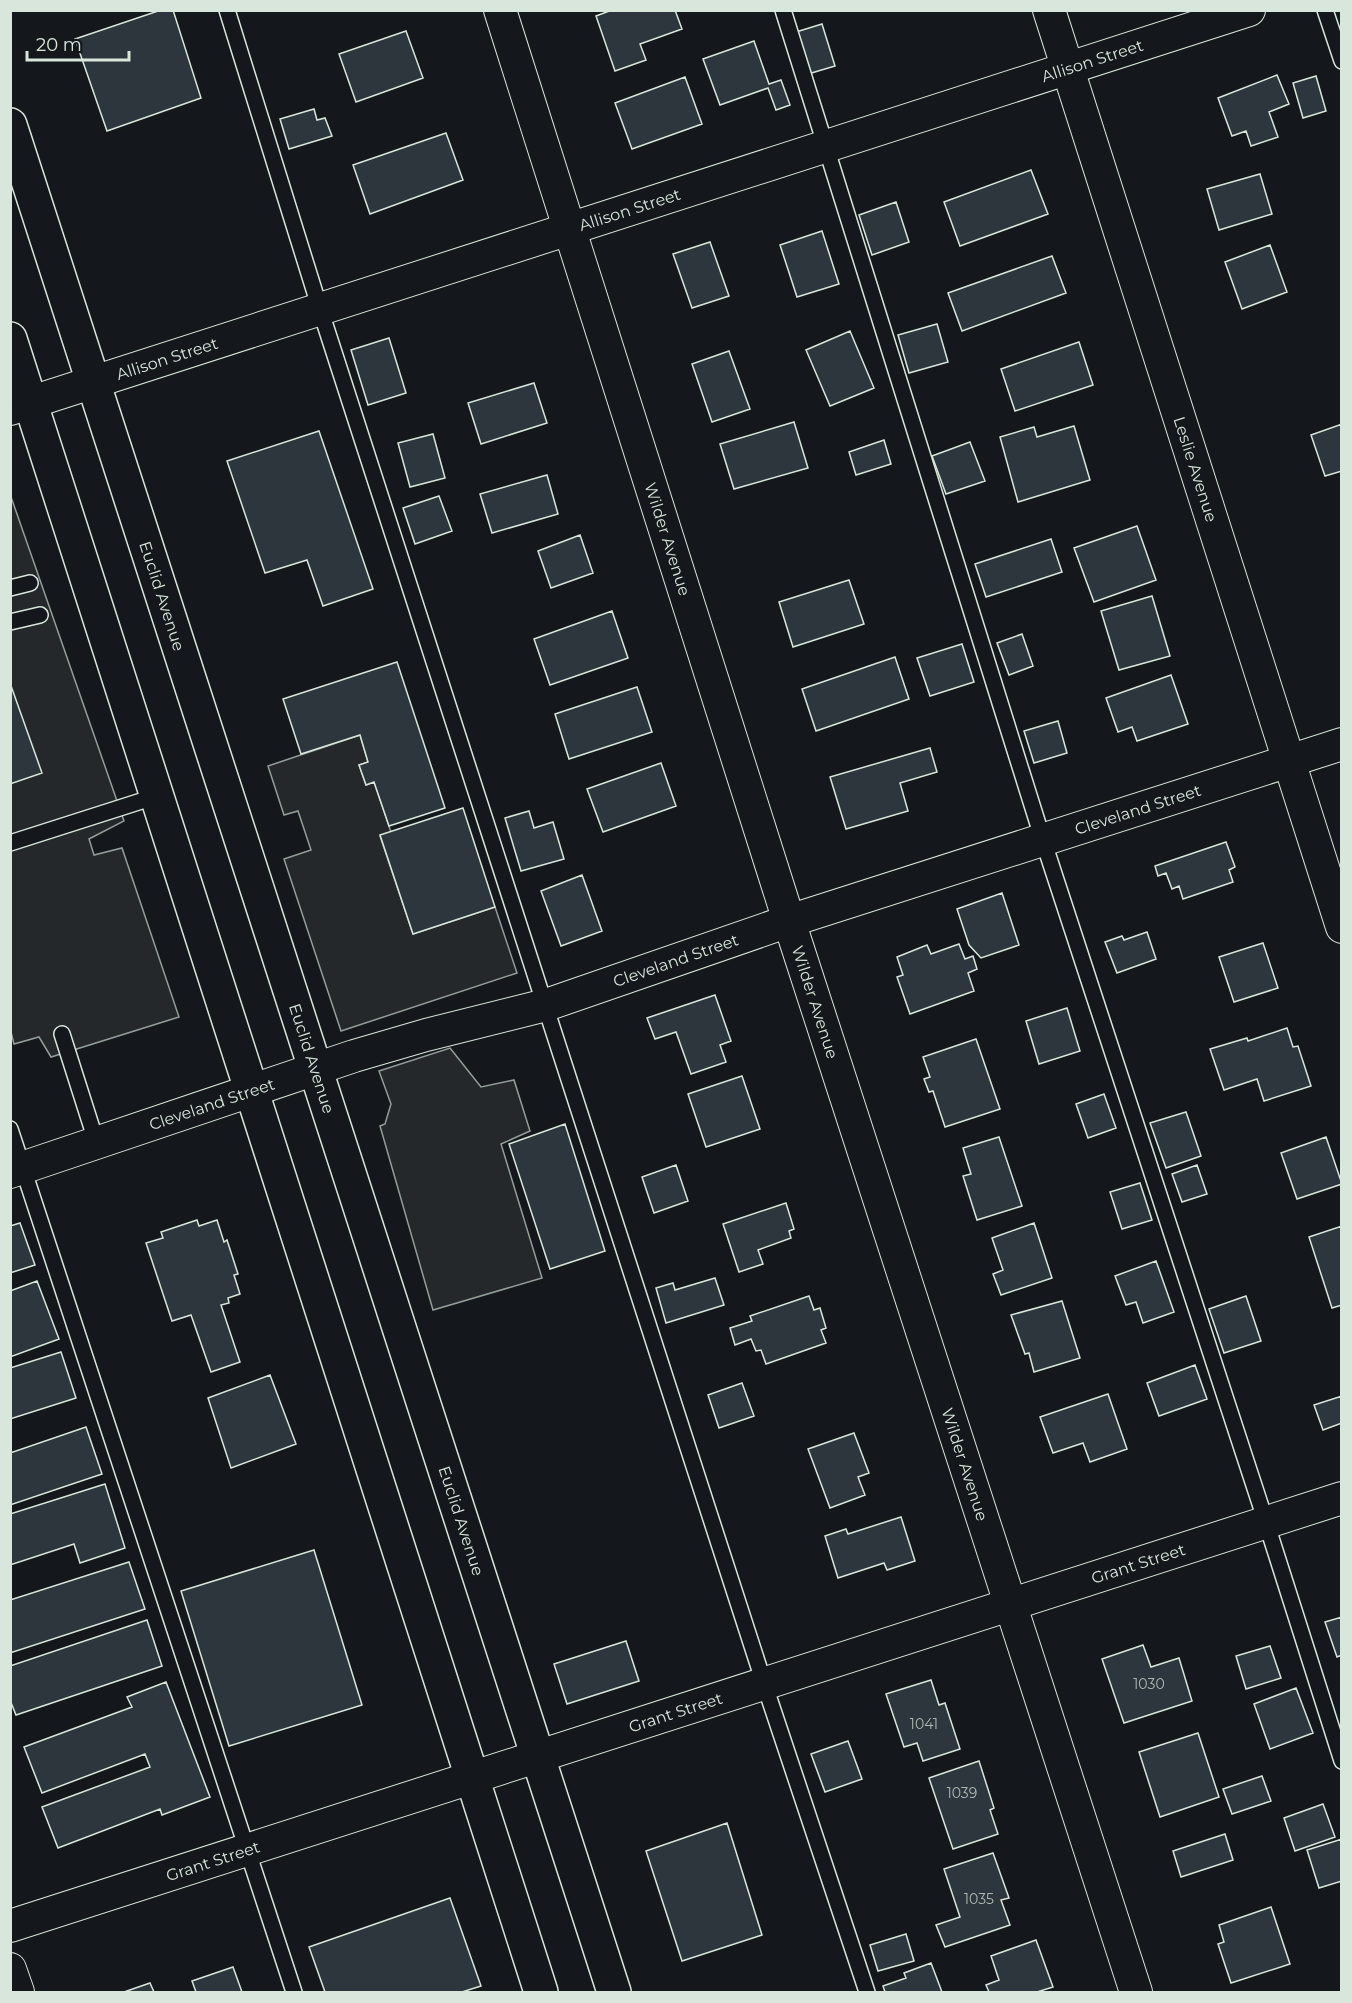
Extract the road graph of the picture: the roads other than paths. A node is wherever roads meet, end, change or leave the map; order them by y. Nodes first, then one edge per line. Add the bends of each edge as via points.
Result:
1 (227, 10) edge
2 (500, 10) edge
3 (783, 10) edge
4 (1049, 10) edge
5 (1249, 10) edge
6 (1325, 10) edge
7 (1341, 61) edge
8 (1068, 69) junction
9 (10, 125) edge
10 (827, 146) junction
11 (570, 229) junction
12 (320, 309) junction
13 (10, 339) edge
14 (94, 382) junction
15 (21, 406) edge
16 (30, 583) dead end
17 (10, 588) edge
18 (40, 615) dead end
19 (10, 622) edge
20 (1341, 744) edge
21 (1288, 762) junction
22 (157, 796) junction
23 (1043, 840) junction
24 (10, 843) edge
25 (789, 921) junction
26 (1341, 927) edge
27 (546, 1005) junction
28 (62, 1034) dead end
29 (316, 1069) junction
30 (252, 1091) junction
31 (10, 1129) edge
32 (97, 1144) junction
33 (17, 1171) edge
34 (1341, 1498) edge
35 (1266, 1522) junction
36 (1010, 1604) junction
37 (764, 1683) junction
38 (537, 1756) junction
39 (1341, 1761) edge
40 (472, 1777) junction
41 (247, 1849) junction
42 (10, 1926) edge
43 (10, 1969) edge
44 (18, 1992) edge
45 (294, 1992) edge
46 (541, 1992) edge
47 (614, 1992) edge
48 (867, 1992) edge
49 (1136, 1992) edge

1 - 12 lane
2 - 11 street, Wilder Avenue
3 - 10 lane
4 - 8 street, Leslie Avenue
5 - 8 street, Allison Street
6 - 7 lane
8 - 10 street, Allison Street
8 - 21 street, Leslie Avenue
9 - 14 highway, Euclid Avenue
10 - 11 street, Allison Street
10 - 23 lane
11 - 12 street, Allison Street
11 - 25 street, Wilder Avenue
12 - 14 street, Allison Street
12 - 27 lane
13 - 15 highway
14 - 15 street, Allison Street
14 - 29 highway, Euclid Avenue
15 - 22 highway
16 - 17 lane
18 - 19 lane
20 - 21 street, Cleveland Street
21 - 23 street, Cleveland Street
21 - 26 street, Leslie Avenue
22 - 24 lane
22 - 30 highway
23 - 25 street, Cleveland Street
23 - 35 lane
25 - 27 street, Cleveland Street
25 - 36 street, Wilder Avenue
27 - 29 street, Cleveland Street via 426,1035
27 - 37 lane
28 - 32 lane
29 - 30 street, Cleveland Street
29 - 38 highway, Euclid Avenue
30 - 32 street, Cleveland Street
30 - 40 highway
31 - 33 lane
32 - 33 street, Cleveland Street
33 - 41 lane
34 - 35 street, Grant Street
35 - 36 street, Grant Street
35 - 39 lane
36 - 37 street, Grant Street
36 - 49 street, Wilder Avenue
37 - 38 street, Grant Street
37 - 48 lane
38 - 40 street, Grant Street
38 - 47 highway, Euclid Avenue
40 - 41 street, Grant Street
40 - 46 highway
41 - 42 street, Grant Street
41 - 45 lane
43 - 44 street

